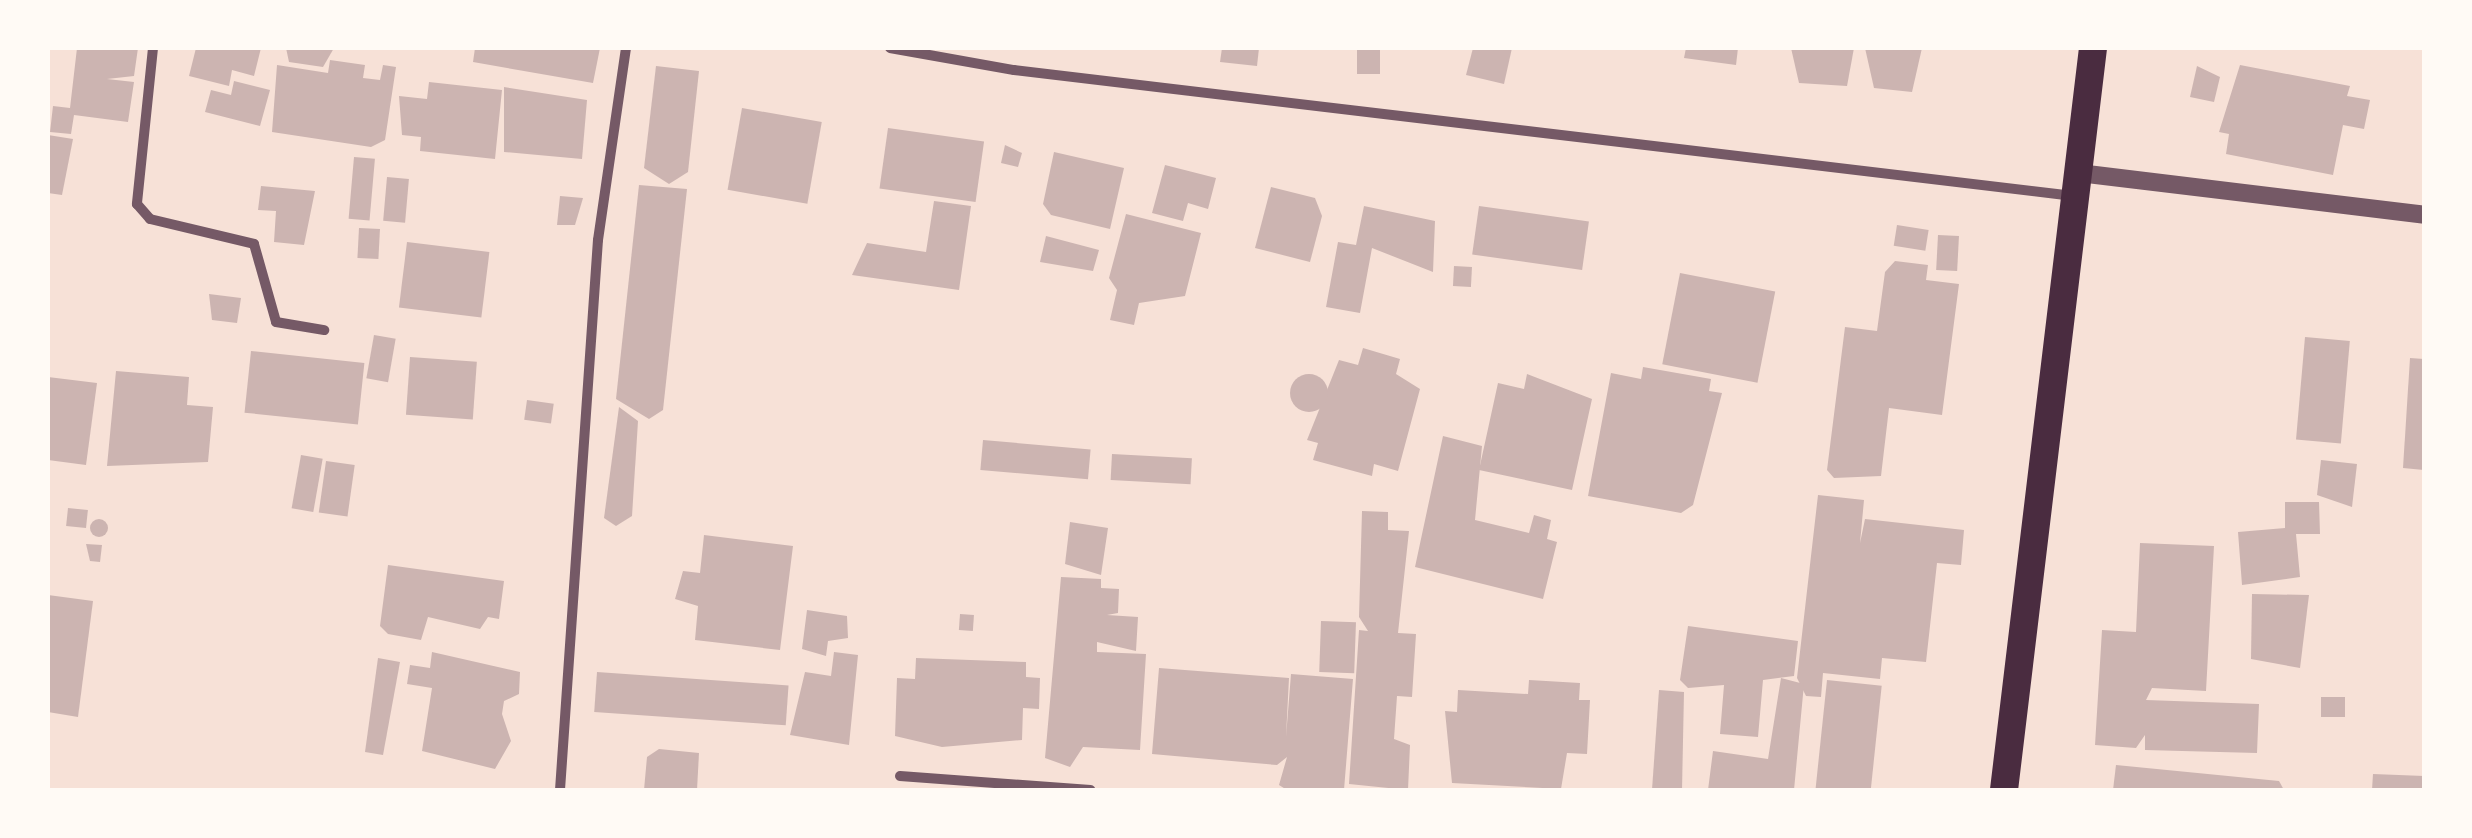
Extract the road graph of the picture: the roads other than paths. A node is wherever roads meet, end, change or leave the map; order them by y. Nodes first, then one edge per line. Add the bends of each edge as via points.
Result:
1 (153, 48) edge
2 (626, 48) edge
3 (890, 48) edge
4 (2093, 48) edge
5 (2077, 185) junction
6 (2424, 215) edge
7 (324, 330) dead end
8 (900, 776) dead end
9 (560, 790) edge
10 (1090, 790) edge
11 (2004, 790) edge

1 - 7 street via 137,204 150,219 254,244 276,322
2 - 9 street via 598,240
3 - 5 street via 1014,70
4 - 5 highway
5 - 6 street
5 - 11 highway
8 - 10 street

